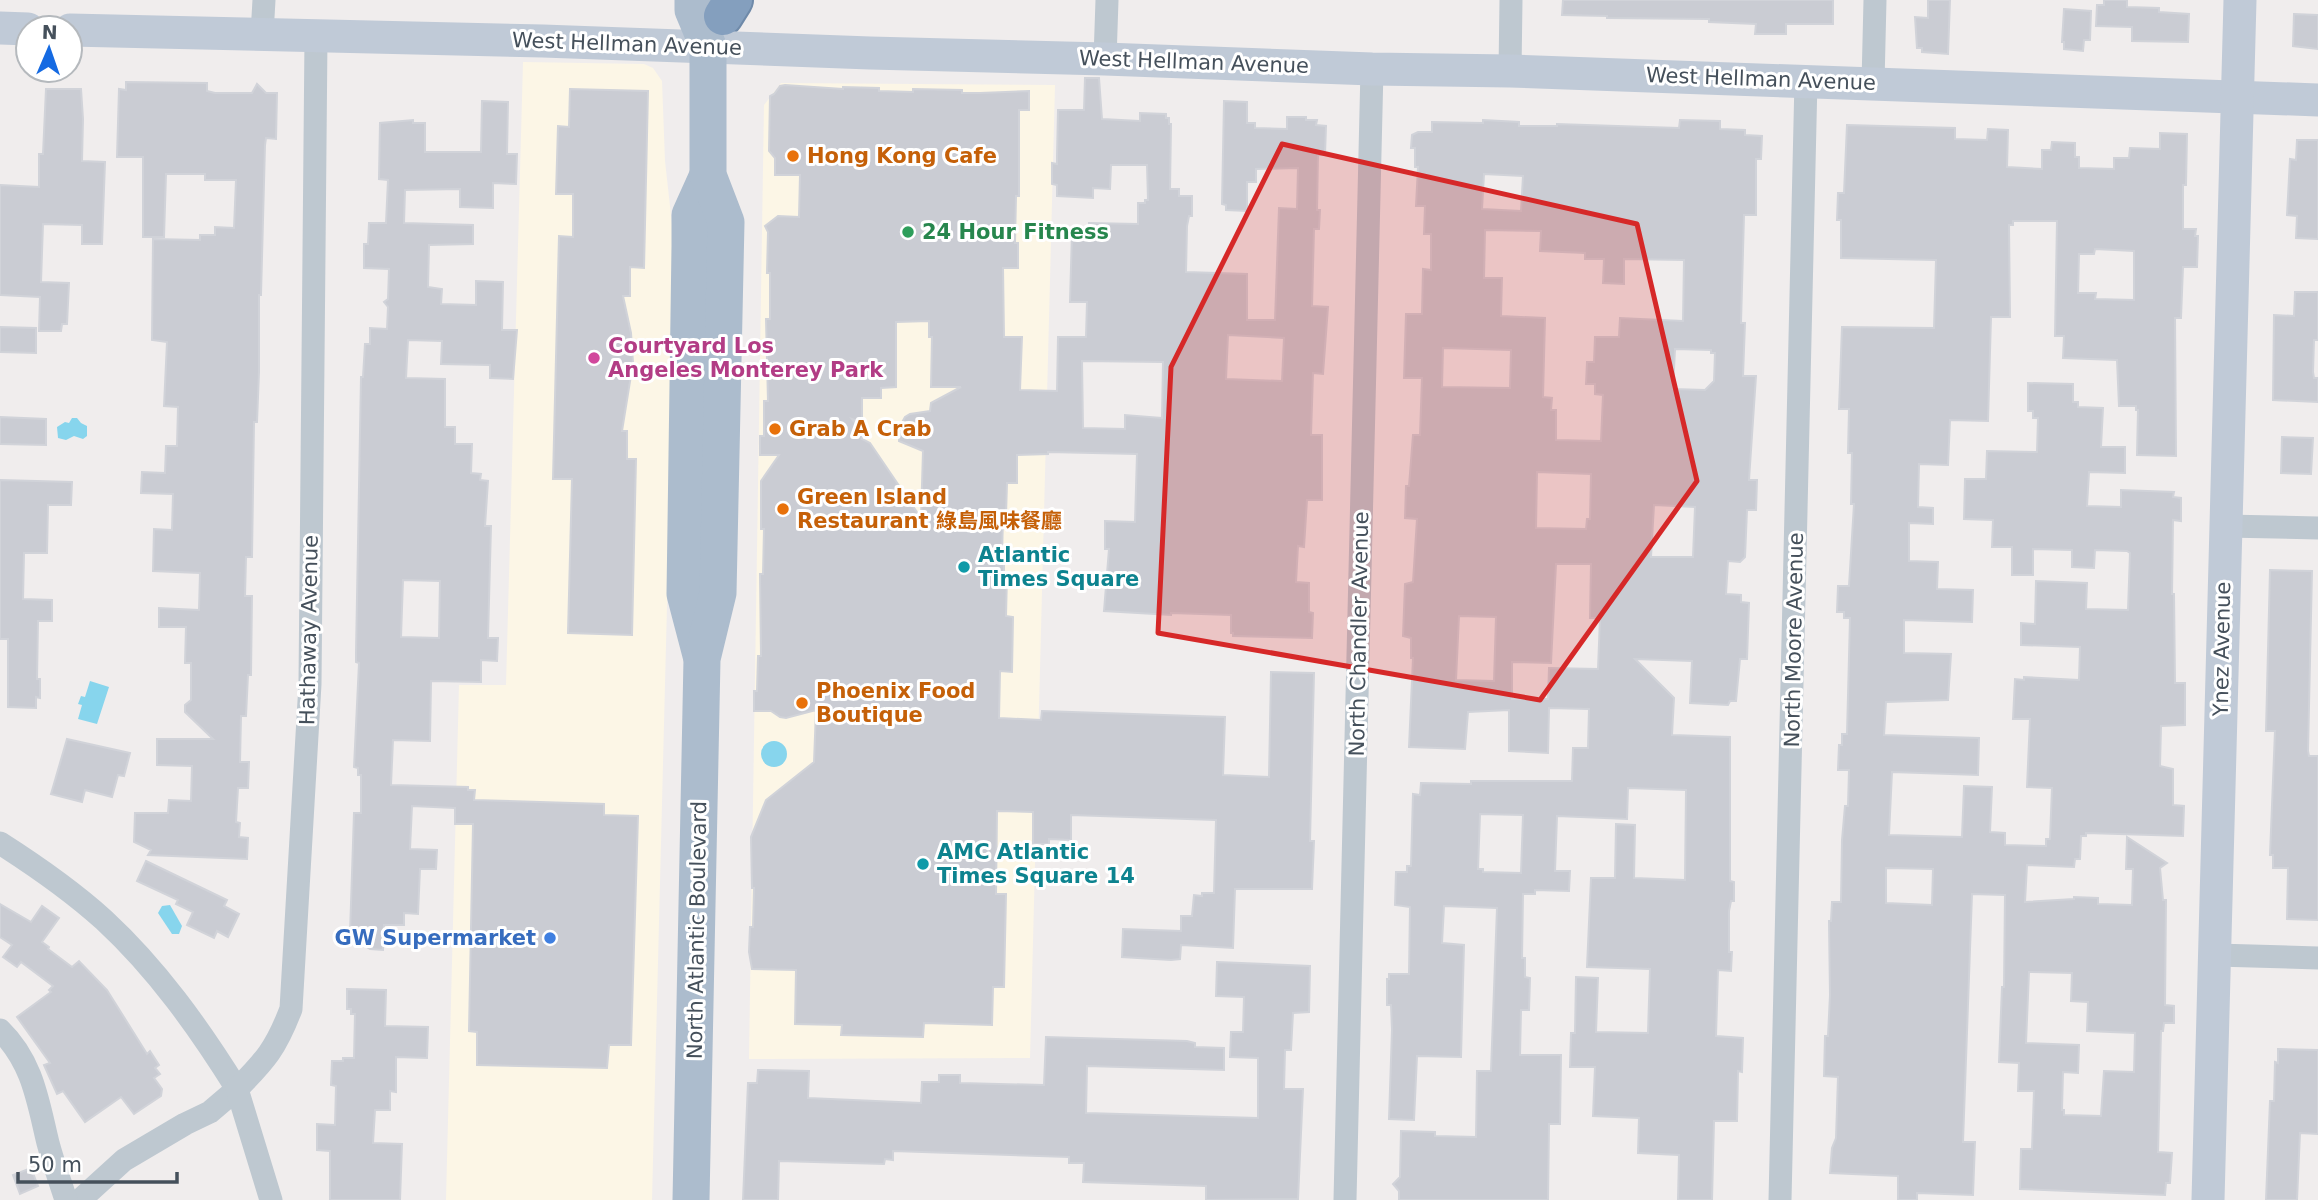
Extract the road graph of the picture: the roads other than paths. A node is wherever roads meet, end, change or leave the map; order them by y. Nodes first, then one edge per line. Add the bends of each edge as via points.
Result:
1 (264, 0) edge
2 (1107, 0) edge
3 (1511, 0) edge
4 (1875, 0) edge
5 (2240, 0) edge
6 (716, 12) edge
7 (84, 30) edge
8 (262, 34) junction
9 (316, 37) junction
10 (1105, 58) junction
11 (1372, 69) junction
12 (1510, 71) junction
13 (1806, 80) junction
14 (1873, 83) junction
15 (2236, 98) junction
16 (2318, 100) edge
17 (2225, 526) junction
18 (2318, 528) edge
19 (0, 843) edge
20 (2216, 955) junction
21 (2318, 958) edge
22 (0, 1030) edge
23 (237, 1089) junction
24 (66, 1200) edge
25 (80, 1200) edge
26 (271, 1200) edge
27 (691, 1200) edge
28 (1345, 1200) edge
29 (1780, 1200) edge
30 (2208, 1200) edge

1 - 8 street
2 - 10 street
3 - 12 street
4 - 14 street
5 - 15 street, Ynez Avenue
6 - 9 street, West Hellman Avenue
6 - 10 street, West Hellman Avenue via 870,53
6 - 27 main road, North Atlantic Boulevard via 708,175 690,215 685,594 702,659
7 - 8 street, West Hellman Avenue
8 - 9 street, West Hellman Avenue
9 - 23 street, Hathaway Avenue via 310,684 291,1009 265,1061
10 - 11 street, West Hellman Avenue
11 - 12 street, West Hellman Avenue
11 - 28 street, North Chandler Avenue
12 - 13 street, West Hellman Avenue
13 - 14 street, West Hellman Avenue
13 - 29 street, North Moore Avenue
14 - 15 street, West Hellman Avenue
15 - 16 street, West Hellman Avenue
15 - 17 street, Ynez Avenue
17 - 18 street
17 - 20 street, Ynez Avenue
19 - 23 street via 43,870 131,948 209,1044
20 - 21 street
20 - 30 street, Ynez Avenue
22 - 24 street via 23,1060 38,1094
23 - 25 street, Hathaway Avenue via 210,1112 124,1160
23 - 26 street

